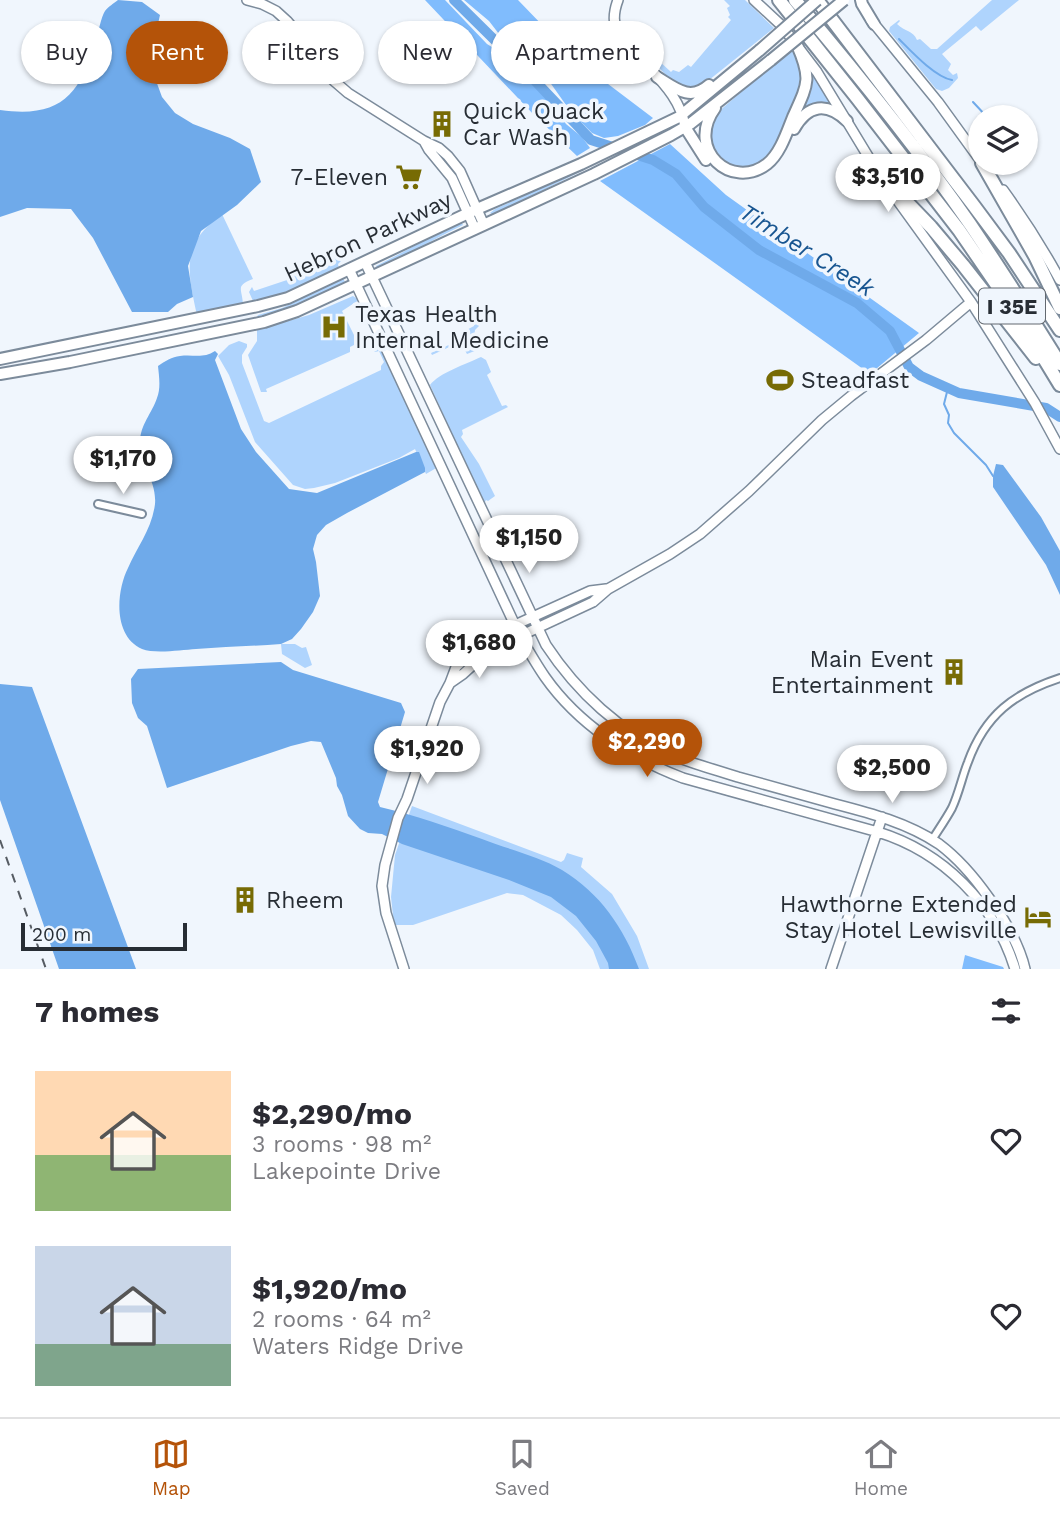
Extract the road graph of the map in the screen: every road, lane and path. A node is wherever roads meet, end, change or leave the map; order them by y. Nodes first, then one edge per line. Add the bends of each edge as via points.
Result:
1 (247, 0) edge
2 (618, 0) edge
3 (754, 0) edge
4 (807, 0) edge
5 (817, 0) edge
6 (844, 0) edge
7 (854, 0) edge
8 (861, 0) edge
9 (784, 3) edge
10 (615, 21) edge
11 (834, 22) junction
12 (874, 24) junction
13 (797, 45) junction
14 (836, 48) junction
15 (746, 61) junction
16 (664, 82) edge
17 (663, 84) edge
18 (722, 99) junction
19 (683, 114) junction
20 (847, 121) junction
21 (685, 127) junction
22 (968, 144) edge
23 (878, 172) junction
24 (988, 175) edge
25 (991, 175) edge
26 (473, 211) junction
27 (480, 227) junction
28 (959, 230) junction
29 (1009, 253) junction
30 (365, 262) junction
31 (349, 269) junction
32 (373, 277) junction
33 (1060, 280) edge
34 (356, 285) junction
35 (971, 302) junction
36 (1060, 308) edge
37 (246, 309) junction
38 (250, 325) junction
39 (1060, 330) edge
40 (61, 347) junction
41 (1060, 354) edge
42 (0, 359) edge
43 (65, 363) junction
44 (1060, 364) edge
45 (0, 374) edge
46 (1060, 387) edge
47 (1060, 449) edge
48 (98, 503) dead end
49 (481, 509) junction
50 (142, 514) dead end
51 (465, 518) junction
52 (608, 589) junction
53 (532, 617) junction
54 (515, 625) junction
55 (538, 628) junction
56 (520, 636) junction
57 (1060, 678) edge
58 (450, 683) junction
59 (621, 724) junction
60 (609, 739) junction
61 (714, 770) junction
62 (709, 785) junction
63 (862, 811) junction
64 (882, 817) junction
65 (859, 826) junction
66 (878, 832) junction
67 (932, 840) junction
68 (404, 969) edge
69 (831, 969) edge
70 (1021, 969) edge

1 - 26 main road via 287,20 348,93 439,148 460,171
2 - 10 main road
3 - 13 main road
4 - 11 highway
5 - 11 highway, I 35E
5 - 15 main road, bridge
6 - 18 main road, Hebron Parkway, bridge
7 - 12 main road
8 - 12 main road
9 - 14 highway
9 - 28 highway, I 35E
11 - 29 highway, I 35E
12 - 22 main road
13 - 18 main road via 806,64 807,83 768,164 741,172 712,158 705,128
13 - 20 main road
14 - 28 highway
14 - 44 highway via 970,224
15 - 16 main road via 703,91 685,93
15 - 19 main road, Hebron Parkway
17 - 19 main road
18 - 21 main road, Hebron Parkway
19 - 21 main road
19 - 26 main road, Hebron Parkway
20 - 21 main road via 828,108 808,112 775,164 747,177 713,167
20 - 23 main road
21 - 27 main road, Hebron Parkway
23 - 35 main road
23 - 46 highway via 932,227
24 - 36 highway
25 - 33 main road
26 - 27 main road
26 - 30 main road, Hebron Parkway
27 - 32 main road, Hebron Parkway
28 - 46 highway, I 35E
29 - 39 highway, I 35E
29 - 41 highway
30 - 31 main road, Hebron Parkway
30 - 32 main road
31 - 34 main road
31 - 37 main road, Hebron Parkway via 288,298
32 - 34 main road, Hebron Parkway
32 - 49 main road
34 - 38 main road, Hebron Parkway
34 - 51 main road
35 - 47 main road
35 - 52 main road via 822,420 700,534
37 - 38 main road
37 - 40 main road, Hebron Parkway
38 - 43 main road, Hebron Parkway
40 - 42 main road, Hebron Parkway
40 - 43 main road
43 - 45 main road, Hebron Parkway
48 - 50 street
49 - 51 main road
49 - 53 main road
51 - 54 main road
52 - 53 main road via 590,591
52 - 55 main road via 593,602
53 - 54 main road
53 - 55 main road
54 - 56 main road
54 - 58 main road via 476,648 456,667
55 - 56 main road
55 - 59 main road via 571,680
56 - 58 main road
56 - 60 main road via 545,678 569,706
57 - 67 street via 1030,689 987,724 952,807
58 - 68 main road via 388,851 383,886 386,914
59 - 60 main road
59 - 61 main road via 670,754
60 - 62 main road via 663,770
61 - 62 main road
61 - 63 main road
62 - 65 main road
63 - 64 main road
63 - 65 main road
64 - 66 main road
64 - 67 main road
65 - 66 main road
66 - 69 main road
66 - 70 main road via 934,859 969,890
67 - 70 main road via 982,887 1020,950

